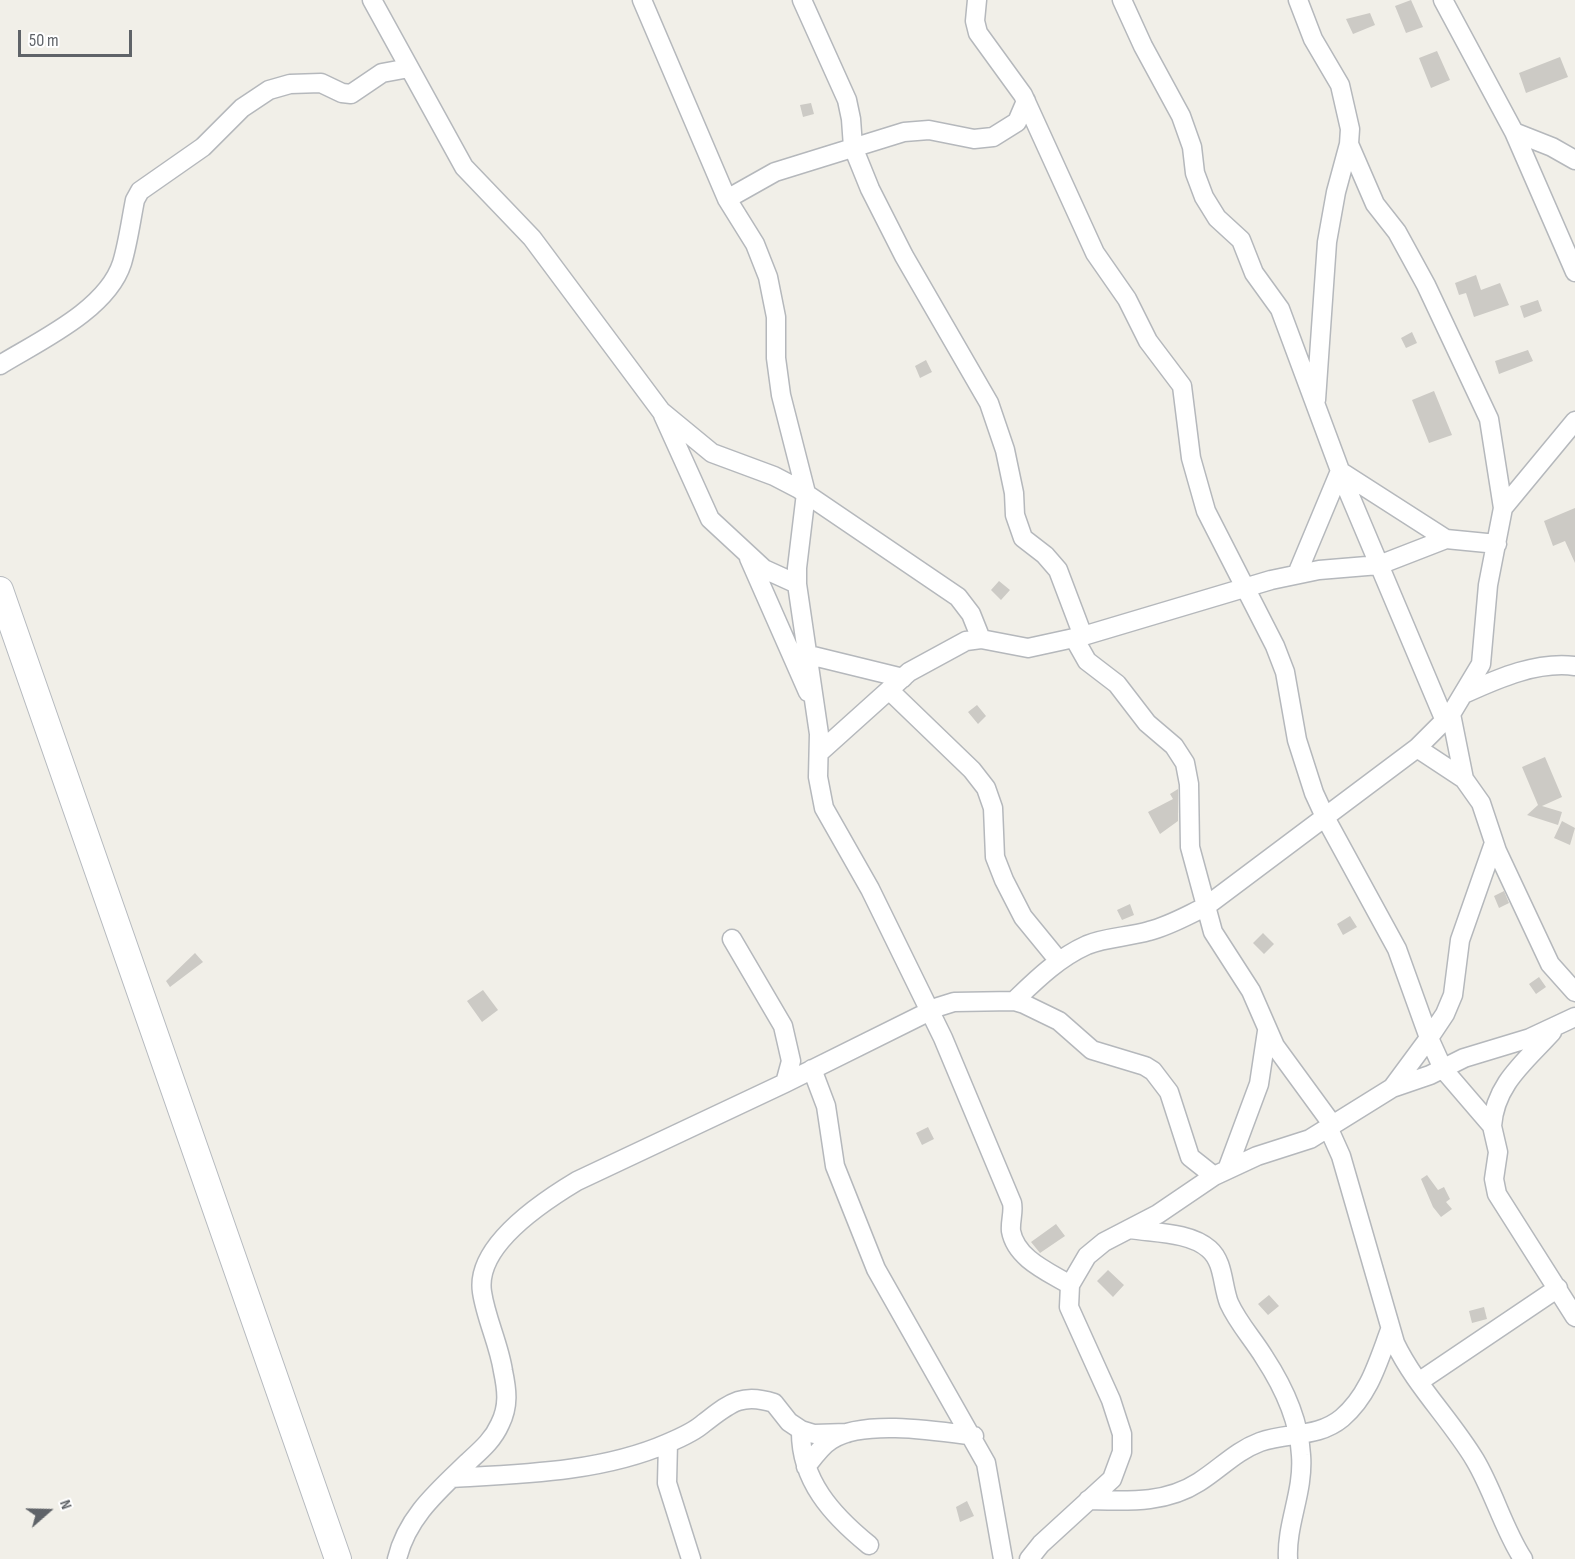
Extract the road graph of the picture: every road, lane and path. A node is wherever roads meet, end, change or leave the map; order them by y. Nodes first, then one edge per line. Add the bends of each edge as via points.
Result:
1 (372, 0) edge
2 (642, 0) edge
3 (802, 0) edge
4 (976, 0) edge
5 (1122, 0) edge
6 (1298, 0) edge
7 (1443, 0) edge
8 (409, 68) junction
9 (1026, 101) junction
10 (1514, 132) junction
11 (1349, 144) junction
12 (853, 147) junction
13 (1575, 160) edge
14 (727, 199) junction
15 (1575, 272) edge
16 (0, 364) edge
17 (1316, 405) junction
18 (661, 411) junction
19 (1575, 421) edge
20 (1340, 471) junction
21 (806, 493) junction
22 (1503, 508) junction
23 (1446, 539) junction
24 (1497, 543) junction
25 (748, 556) junction
26 (1379, 565) junction
27 (1297, 574) junction
28 (798, 584) junction
29 (1247, 588) junction
30 (0, 590) edge
31 (1079, 637) junction
32 (981, 639) junction
33 (809, 655) junction
34 (1575, 666) edge
35 (896, 684) junction
36 (1466, 693) junction
37 (816, 711) junction
38 (1448, 718) junction
39 (1417, 748) junction
40 (820, 752) junction
41 (1464, 779) junction
42 (1326, 819) junction
43 (1494, 843) junction
44 (1204, 907) junction
45 (732, 939) dead end
46 (1059, 961) junction
47 (1575, 992) edge
48 (1014, 1001) junction
49 (930, 1012) junction
50 (1575, 1017) edge
51 (1556, 1028) junction
52 (1267, 1031) junction
53 (1429, 1038) junction
54 (812, 1069) junction
55 (1443, 1069) junction
56 (785, 1083) junction
57 (1392, 1088) junction
58 (1330, 1125) junction
59 (1492, 1126) junction
60 (1220, 1173) junction
61 (1130, 1228) junction
62 (1070, 1285) junction
63 (1569, 1301) edge
64 (1390, 1330) junction
65 (1419, 1381) junction
66 (801, 1430) junction
67 (847, 1433) junction
68 (1298, 1435) junction
69 (974, 1436) junction
70 (668, 1443) junction
71 (806, 1467) junction
72 (452, 1478) junction
73 (1088, 1500) junction
74 (869, 1545) dead end
75 (338, 1559) edge
76 (397, 1559) edge
77 (691, 1559) edge
78 (1003, 1559) edge
79 (1029, 1559) edge
80 (1288, 1559) edge
81 (1523, 1559) edge

1 - 8 street
2 - 14 street
3 - 12 street via 847,100
4 - 9 street via 978,33
5 - 17 street via 1181,116 1204,197 1217,218 1241,240 1254,273 1274,298
6 - 11 street via 1312,39 1340,85 1348,114
7 - 10 street
8 - 16 street via 382,73 351,94 321,83 304,82 279,87 250,101 203,147 140,191 122,265 90,306
8 - 18 street via 464,167 532,238
9 - 12 street via 1017,122 993,136 974,139 919,130
9 - 29 street via 1095,253 1127,299 1148,341 1182,386 1187,437 1198,485 1218,537
10 - 13 street
10 - 15 street
11 - 17 street via 1327,242
11 - 22 street via 1375,204 1397,232 1426,285 1489,419
12 - 14 street via 775,172
12 - 31 street via 900,248 989,403 1005,450 1018,527 1023,538 1058,570
14 - 21 street via 755,244 768,277 776,318 781,395
17 - 20 street
18 - 21 street via 712,453 774,476
18 - 25 street via 705,511
19 - 22 street
20 - 23 street
20 - 26 street
20 - 27 street
21 - 28 street
21 - 32 street via 958,597 971,614
22 - 24 street
23 - 24 street
23 - 26 street
24 - 36 street via 1488,585 1481,664
25 - 28 street via 764,569
25 - 37 street
26 - 27 street
26 - 38 street
27 - 29 street
28 - 33 street
29 - 31 street
29 - 42 street via 1285,672 1297,740
30 - 75 street
31 - 32 street via 1028,648
31 - 44 street via 1088,661 1117,684 1185,763 1190,847
32 - 35 street via 958,643
33 - 35 street
33 - 37 street
34 - 36 street via 1508,675
35 - 40 street
35 - 46 street via 986,788 993,808 994,856 1004,880 1023,917
36 - 38 street
37 - 40 street
38 - 39 street
38 - 41 street
39 - 41 street
39 - 42 street
40 - 49 street via 819,787 828,818 860,870
41 - 43 street via 1481,803
42 - 44 street
42 - 53 street via 1397,949
43 - 47 street via 1550,964
43 - 53 street via 1460,940 1453,995
44 - 46 street via 1150,931 1088,945
44 - 52 street via 1218,943 1251,991
45 - 56 street via 783,1026 791,1061
46 - 48 street
48 - 49 street via 946,1003
48 - 60 street via 1059,1021 1092,1050 1154,1071 1169,1092 1190,1157
49 - 54 street
49 - 62 street via 1010,1198 1011,1232 1016,1245 1029,1260
50 - 51 street
51 - 55 street via 1464,1058
51 - 59 street via 1502,1088 1494,1106
52 - 58 street
52 - 60 street via 1259,1084
53 - 55 street
53 - 57 street
54 - 56 street
54 - 69 street via 826,1106 835,1166 876,1269
55 - 57 street
55 - 59 street
56 - 72 street via 577,1181 494,1247 484,1266 482,1291 502,1365 507,1403 490,1442
57 - 58 street
58 - 60 street via 1301,1143 1257,1156
58 - 64 street
59 - 63 street via 1497,1152 1497,1194
60 - 61 street
61 - 62 street via 1096,1247
61 - 68 street via 1192,1239 1215,1254 1230,1303 1276,1377
62 - 73 street via 1069,1307 1105,1383 1123,1443 1117,1470
63 - 65 street
64 - 65 street via 1401,1356
64 - 68 street via 1369,1385 1353,1408 1323,1430
65 - 81 street via 1477,1464
66 - 67 street via 814,1434
66 - 70 street via 774,1403 743,1399 721,1408 703,1424
66 - 71 street
67 - 69 street via 899,1430
67 - 71 street via 825,1444
68 - 73 street via 1251,1445 1199,1482 1172,1495 1145,1501
68 - 80 street via 1301,1484 1288,1540
69 - 78 street via 990,1476
70 - 72 street via 630,1457 590,1465
70 - 77 street via 669,1495
71 - 74 street via 820,1495 847,1527
72 - 76 street via 412,1522
73 - 79 street

